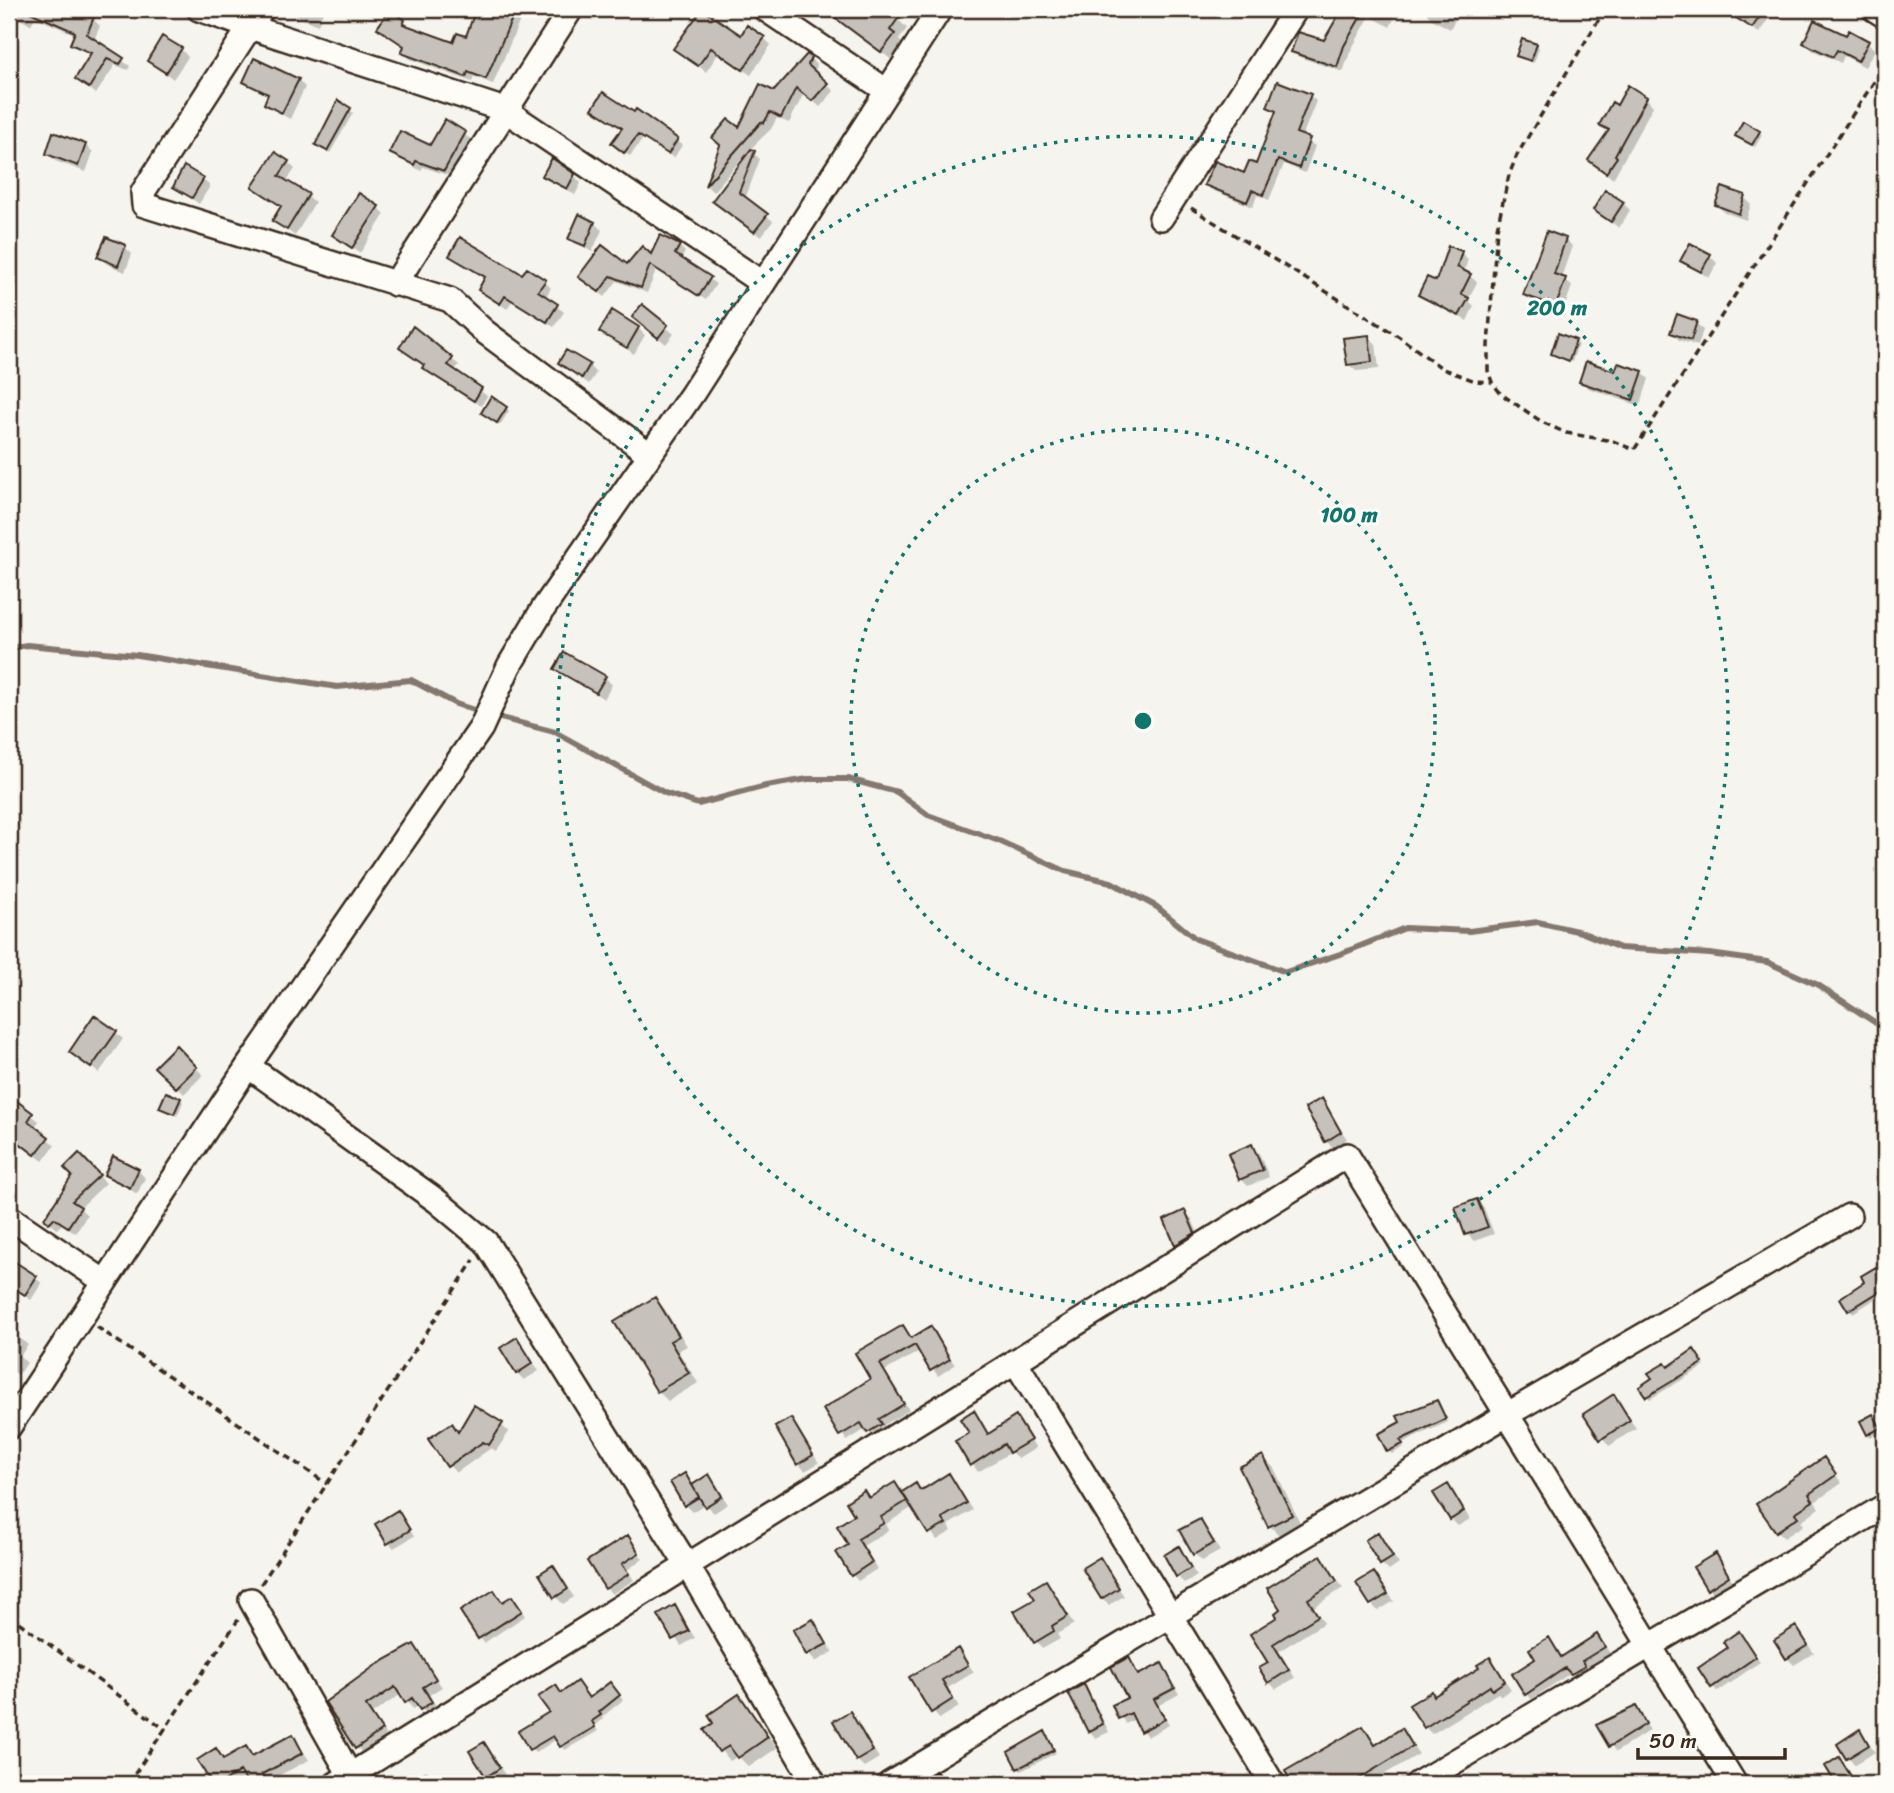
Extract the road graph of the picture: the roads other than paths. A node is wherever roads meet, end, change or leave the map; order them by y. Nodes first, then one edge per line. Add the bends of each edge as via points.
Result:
1 (199, 9) edge
2 (571, 9) edge
3 (765, 9) edge
4 (940, 9) edge
5 (1296, 9) edge
6 (1874, 9) edge
7 (1885, 16) edge
8 (256, 18) edge
9 (887, 91) junction
10 (505, 110) junction
11 (1167, 209) road end
12 (762, 283) junction
13 (395, 284) junction
14 (649, 454) junction
15 (248, 1066) junction
16 (1849, 1216) dead end
17 (9, 1217) edge
18 (105, 1282) junction
19 (1015, 1361) junction
20 (1508, 1414) junction
21 (9, 1427) edge
22 (1885, 1506) edge
23 (687, 1565) junction
24 (251, 1600) road end
25 (1169, 1616) junction
26 (1651, 1645) junction
27 (347, 1782) edge
28 (815, 1784) edge
29 (889, 1784) edge
30 (1273, 1784) edge
31 (1417, 1784) edge
32 (1735, 1784) edge

1 - 8 street
2 - 10 street
3 - 9 street
4 - 9 street
5 - 11 street
6 - 7 street
8 - 10 street
8 - 13 street via 143,192 142,202
9 - 12 street
10 - 12 street
10 - 13 street
12 - 14 street
13 - 14 street via 450,300 485,332
14 - 15 street via 536,621 481,728
15 - 18 street
15 - 23 street via 486,1241
16 - 20 street
17 - 18 street
18 - 21 street
19 - 20 street via 1347,1155
19 - 23 street
19 - 25 street
20 - 25 street
20 - 26 street
22 - 26 street
23 - 27 street
23 - 28 street
24 - 27 street
25 - 29 street
25 - 30 street
26 - 31 street
26 - 32 street

